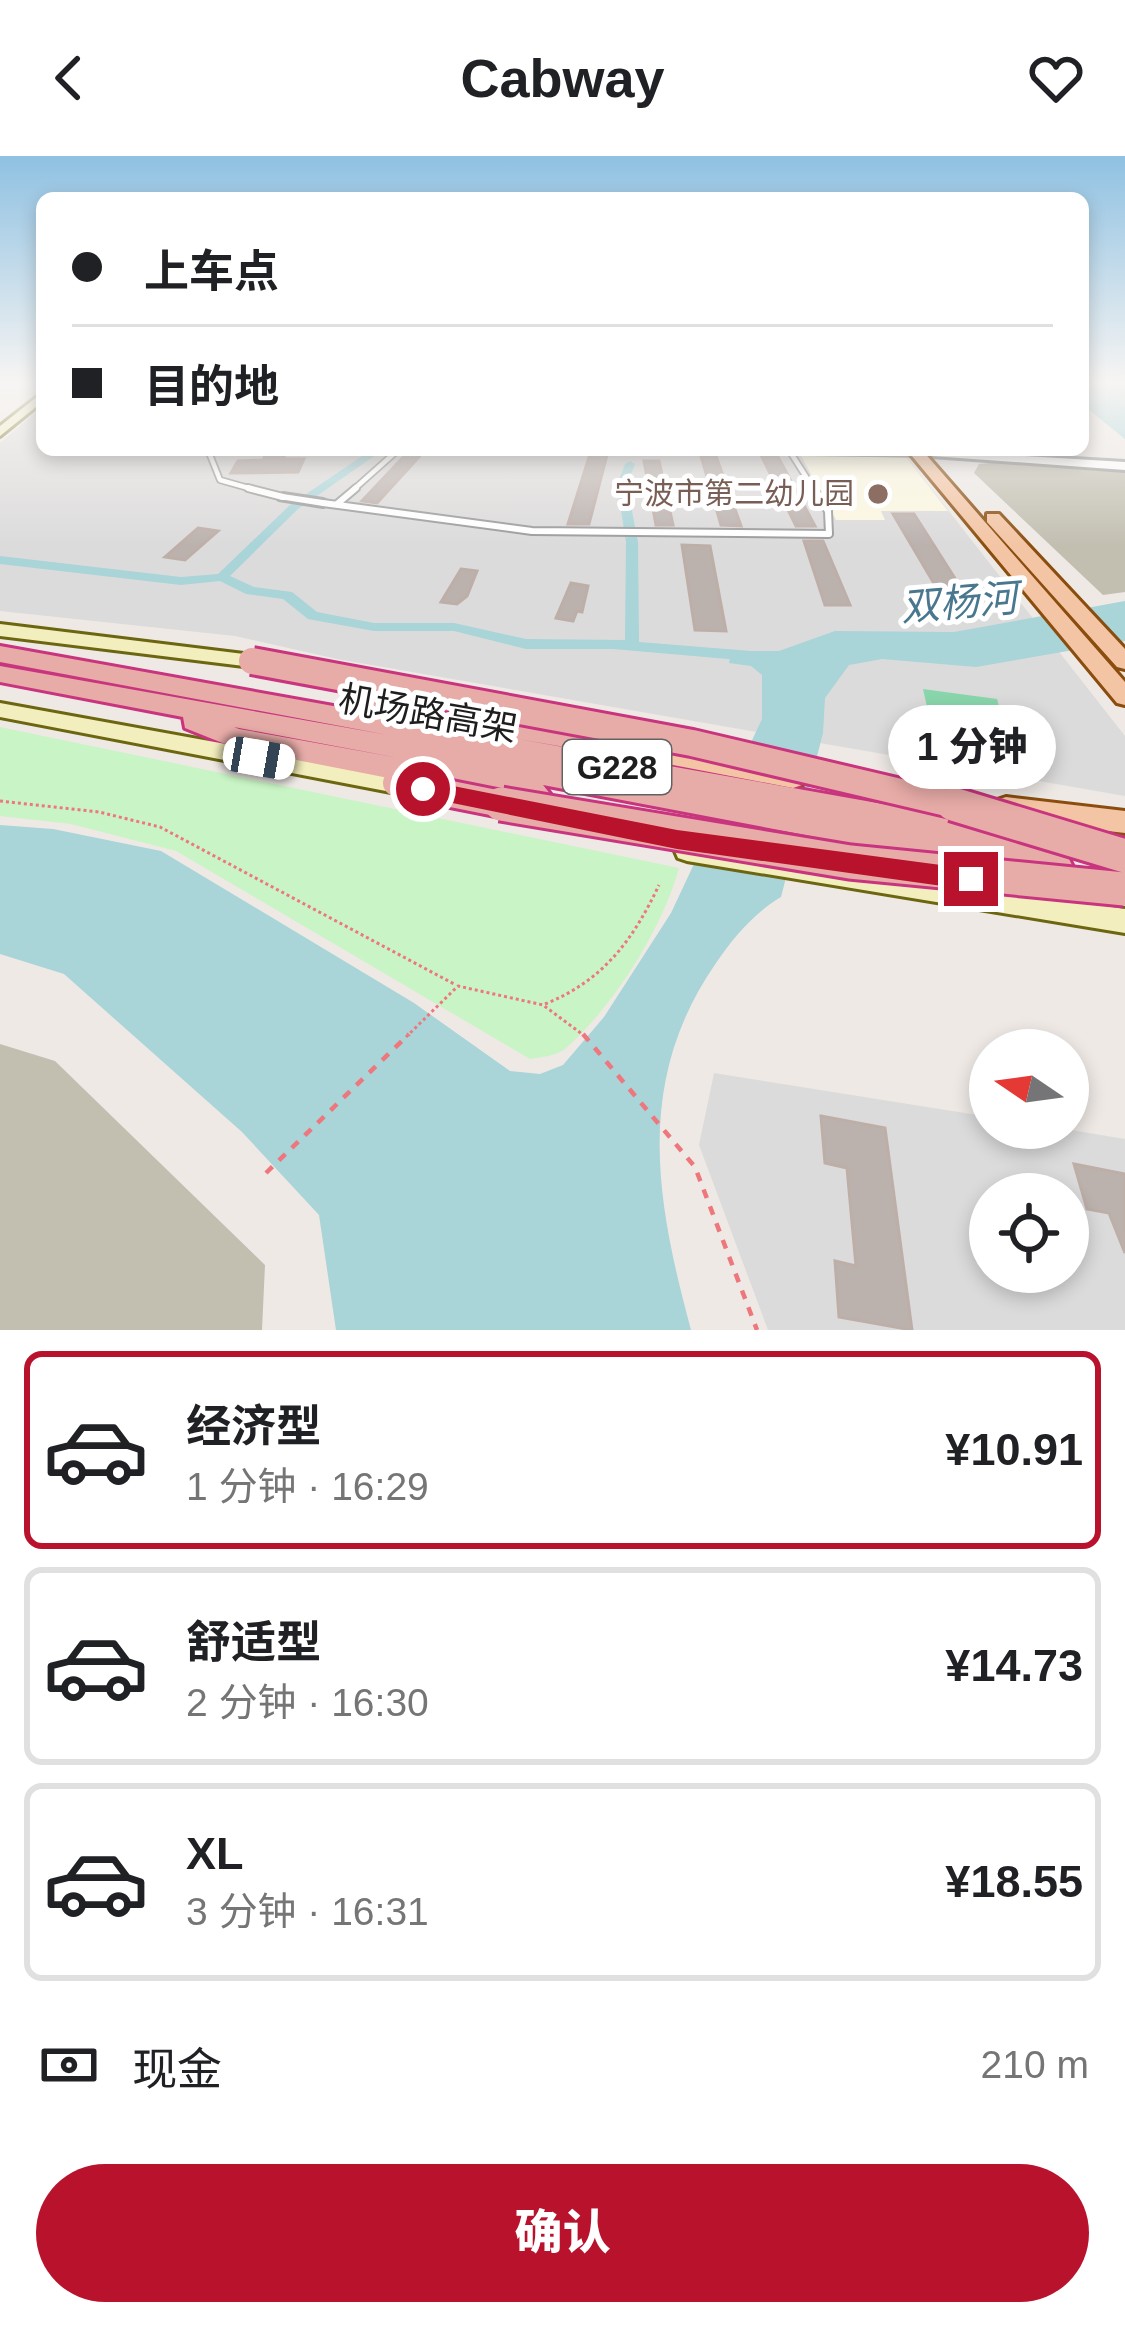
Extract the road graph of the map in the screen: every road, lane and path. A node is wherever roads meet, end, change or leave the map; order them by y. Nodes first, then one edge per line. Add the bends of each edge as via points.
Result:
1 (210, 456) edge
2 (390, 456) edge
3 (793, 456) edge
4 (927, 456) edge
5 (928, 456) edge
6 (1015, 456) edge
7 (1068, 456) edge
8 (1125, 462) edge
9 (283, 497) joint
10 (330, 504) junction
11 (0, 630) edge
12 (0, 654) edge
13 (252, 661) joint
14 (1125, 662) edge
15 (109, 672) junction
16 (0, 674) edge
17 (129, 695) junction
18 (1125, 697) edge
19 (0, 710) edge
20 (647, 752) joint
21 (813, 782) junction
22 (396, 783) junction
23 (0, 801) edge
24 (631, 813) joint
25 (1125, 822) edge
26 (1125, 842) edge
27 (1125, 858) edge
28 (659, 885) dead end
29 (1125, 890) edge
30 (1125, 921) edge
31 (458, 986) junction
32 (543, 1005) junction
33 (266, 1173) dead end
34 (757, 1330) edge

1 - 9 lane via 220,481
2 - 10 lane
3 - 10 lane via 828,511 829,534 623,535 457,524
4 - 18 main road
5 - 14 main road
6 - 8 street
7 - 8 street
9 - 10 street
11 - 13 main road
12 - 15 highway, 机场路高架 / G228
13 - 27 highway, bridge via 959,805
15 - 20 highway via 269,688
15 - 27 highway, 机场路高架 / G228, bridge
16 - 17 highway, 机场路高架 / G228
17 - 24 highway via 235,738
17 - 29 highway, 机场路高架 / G228, bridge
19 - 22 main road
20 - 21 main road
21 - 25 main road
21 - 26 main road
22 - 29 highway, bridge via 677,839 971,879
22 - 30 main road via 613,838
23 - 31 path via 160,827
24 - 29 main road
28 - 32 path via 618,959 572,996
31 - 32 path
31 - 33 path
32 - 34 path via 578,1027 684,1151

